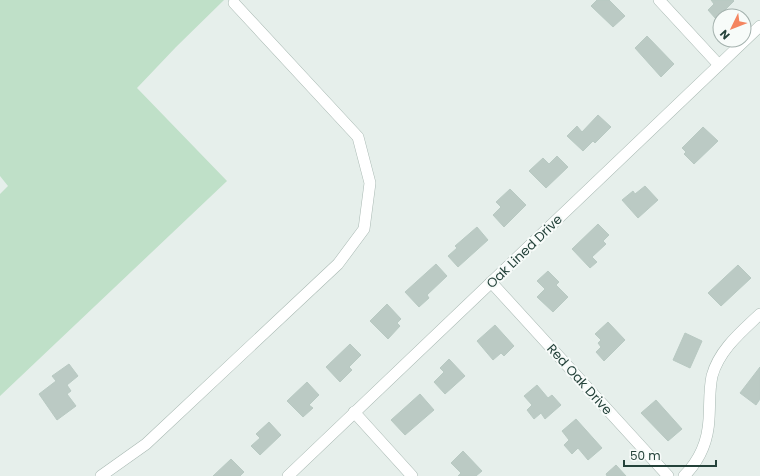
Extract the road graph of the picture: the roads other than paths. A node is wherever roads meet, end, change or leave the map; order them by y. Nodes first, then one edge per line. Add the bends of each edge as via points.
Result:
1 (659, 0) edge
2 (234, 3) dead end
3 (760, 26) edge
4 (719, 65) junction
5 (492, 282) junction
6 (760, 314) edge
7 (354, 412) junction
8 (101, 476) edge
9 (288, 476) edge
10 (412, 476) edge
11 (668, 476) edge
12 (684, 476) edge

1 - 4 street
2 - 8 street via 358,137 370,183 364,228 338,264 315,286 146,444
3 - 4 street, Oak Lined Drive
4 - 5 street, Oak Lined Drive
5 - 7 street, Oak Lined Drive
5 - 11 street, Red Oak Drive
6 - 12 street via 727,347 716,365 710,391 707,435 697,460
7 - 9 street, Oak Lined Drive
7 - 10 street

